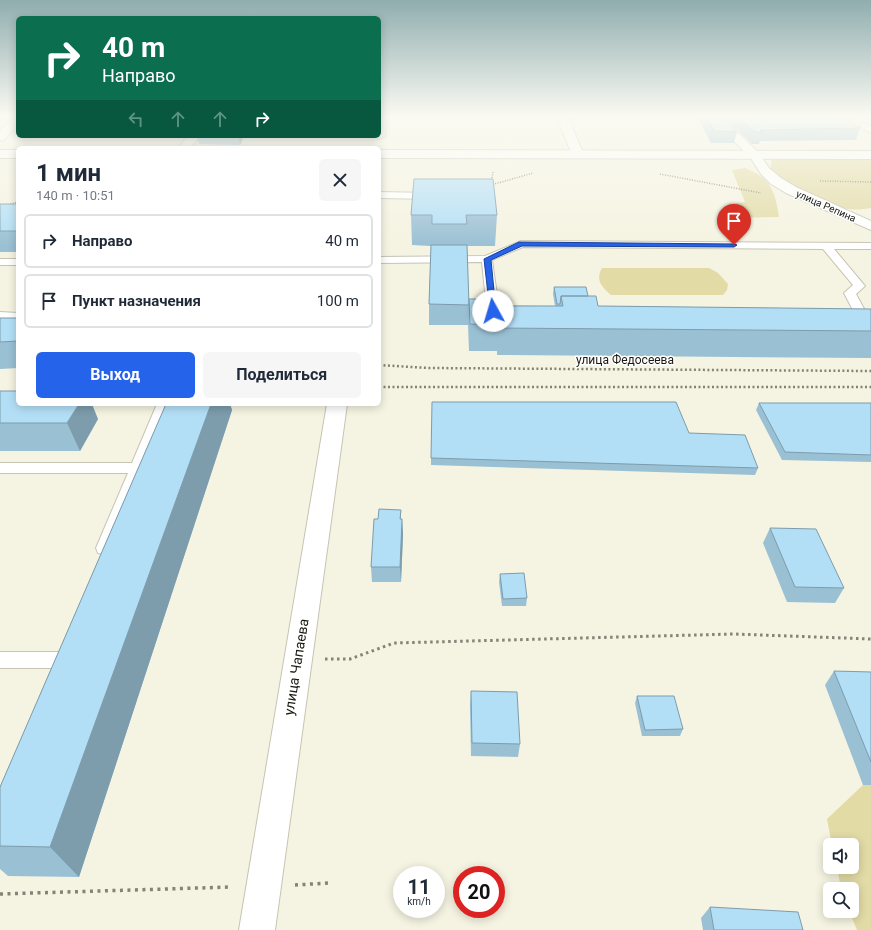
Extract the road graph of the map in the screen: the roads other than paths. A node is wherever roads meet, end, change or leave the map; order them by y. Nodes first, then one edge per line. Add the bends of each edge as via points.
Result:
1 (758, 160) edge
2 (381, 195) edge
3 (440, 196) edge
4 (869, 224) edge
5 (826, 246) junction
6 (871, 246) edge
7 (487, 259) junction
8 (381, 260) edge
9 (0, 262) edge
10 (16, 262) edge
11 (0, 316) edge
12 (16, 316) edge
13 (510, 316) edge
14 (840, 318) edge
15 (163, 406) edge
16 (337, 406) edge
17 (0, 468) edge
18 (136, 468) junction
19 (98, 564) edge
20 (0, 660) edge
21 (59, 660) edge
22 (257, 930) edge

1 - 4 street, улица Репина via 766,171 791,190
2 - 3 lane
5 - 6 lane
5 - 7 lane via 521,244
5 - 14 lane via 859,286 850,293 864,318
7 - 8 lane
7 - 13 lane via 493,311 502,316
9 - 10 lane
11 - 12 lane
15 - 18 lane
16 - 22 street, улица Чапаева
17 - 18 lane
18 - 19 lane
20 - 21 lane

